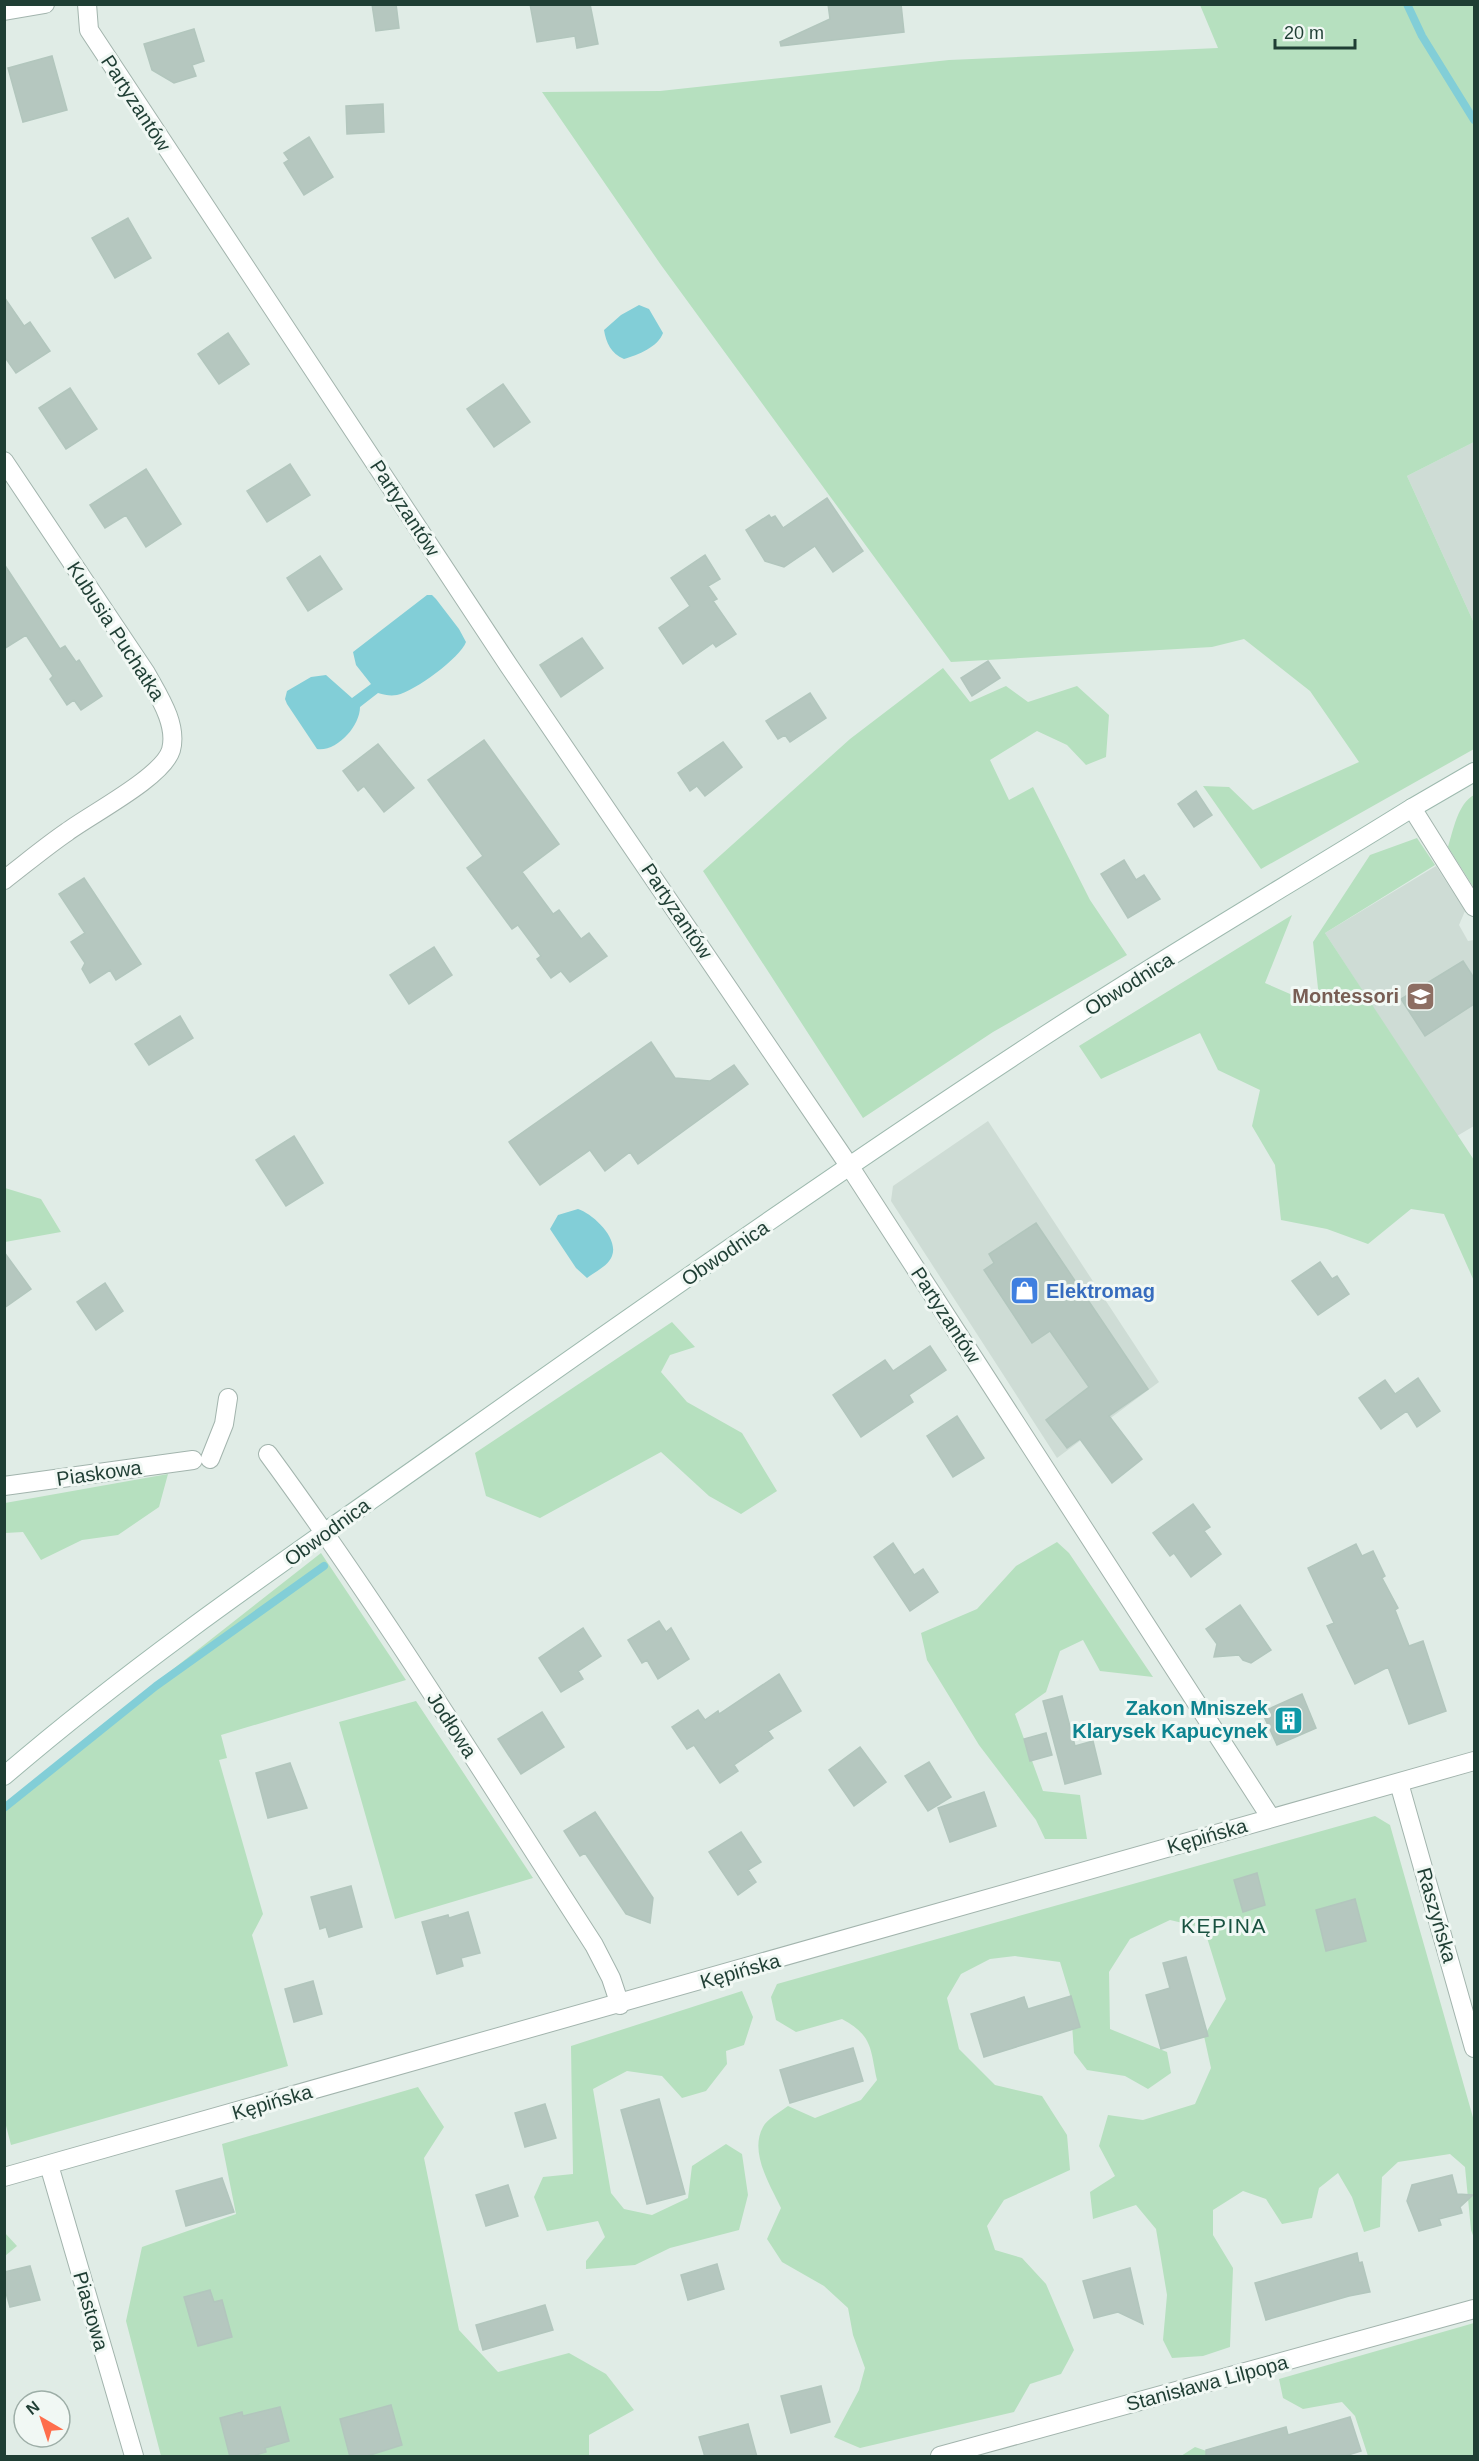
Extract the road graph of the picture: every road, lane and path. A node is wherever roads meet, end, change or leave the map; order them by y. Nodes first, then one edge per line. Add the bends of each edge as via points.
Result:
1 (45, 4) edge
2 (87, 4) edge
3 (4, 11) edge
4 (4, 461) edge
5 (1474, 772) edge
6 (1412, 808) junction
7 (4, 880) edge
8 (1474, 907) edge
9 (850, 1167) junction
10 (228, 1398) dead end
11 (268, 1454) dead end
12 (4, 1486) edge
13 (326, 1533) junction
14 (1474, 1761) edge
15 (4, 1776) edge
16 (1399, 1783) junction
17 (1271, 1818) junction
18 (620, 2005) junction
19 (1474, 2048) edge
20 (49, 2165) junction
21 (4, 2177) edge
22 (1474, 2309) edge
23 (134, 2457) edge
24 (940, 2457) edge

1 - 3 street
2 - 9 street, Partyzantów via 89,30 509,666
4 - 7 street, Kubusia Puchatka via 146,673 164,707 172,748 166,762
5 - 6 street, Obwodnica
6 - 8 street
6 - 9 street, Obwodnica via 1034,1043
9 - 13 street, Obwodnica via 582,1350
9 - 17 street, Partyzantów
10 - 12 street, Piaskowa via 224,1424 201,1459
11 - 13 street, Jodłowa
13 - 15 street, Obwodnica via 96,1700
13 - 18 street, Jodłowa via 594,1945
14 - 16 street, Kępińska
16 - 17 street, Kępińska
16 - 19 street, Raszyńska
17 - 18 street, Kępińska
18 - 20 street, Kępińska
20 - 21 street, Kępińska
20 - 23 street, Piastowa
22 - 24 street, Stanisława Lilpopa

